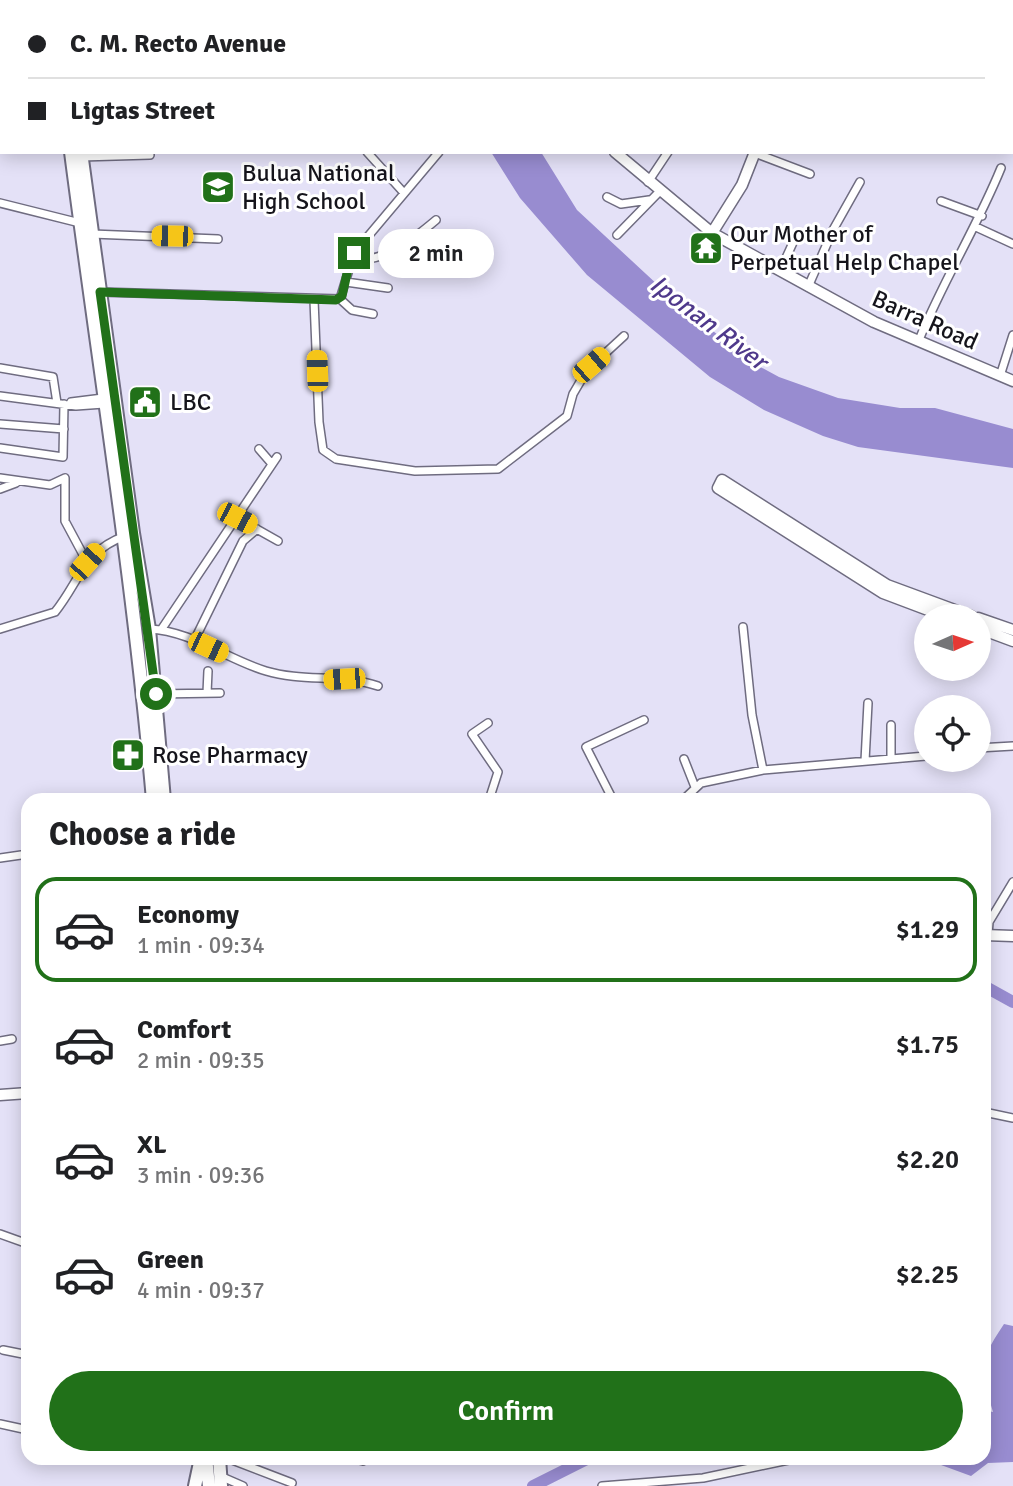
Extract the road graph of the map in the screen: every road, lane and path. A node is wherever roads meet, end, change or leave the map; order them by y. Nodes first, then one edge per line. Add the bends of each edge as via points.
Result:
1 (77, 154) edge
2 (119, 154) edge
3 (369, 154) edge
4 (437, 154) edge
5 (617, 154) edge
6 (667, 154) edge
7 (754, 154) edge
8 (757, 154) edge
9 (150, 155) dead end
10 (1001, 168) dead end
11 (810, 174) dead end
12 (648, 182) junction
13 (860, 182) dead end
14 (659, 192) junction
15 (404, 193) junction
16 (607, 197) dead end
17 (650, 200) junction
18 (941, 201) dead end
19 (0, 203) edge
20 (982, 216) junction
21 (436, 220) dead end
22 (80, 223) junction
23 (976, 227) junction
24 (712, 233) junction
25 (91, 234) junction
26 (617, 234) dead end
27 (796, 236) dead end
28 (218, 239) dead end
29 (1013, 244) edge
30 (350, 260) junction
31 (780, 271) junction
32 (345, 282) junction
33 (808, 286) junction
34 (387, 288) dead end
35 (94, 292) junction
36 (340, 299) junction
37 (314, 300) junction
38 (373, 314) dead end
39 (1013, 335) edge
40 (624, 336) dead end
41 (919, 340) junction
42 (0, 368) edge
43 (999, 376) junction
44 (1013, 381) edge
45 (0, 396) edge
46 (103, 401) junction
47 (60, 403) junction
48 (0, 424) edge
49 (64, 429) junction
50 (0, 448) edge
51 (259, 449) dead end
52 (277, 457) dead end
53 (272, 464) junction
54 (0, 478) edge
55 (18, 482) junction
56 (0, 489) edge
57 (237, 518) junction
58 (257, 528) junction
59 (127, 535) junction
60 (278, 541) dead end
61 (87, 562) junction
62 (938, 604) edge
63 (914, 605) edge
64 (991, 622) edge
65 (743, 627) dead end
66 (0, 629) edge
67 (155, 629) junction
68 (1013, 630) edge
69 (991, 633) edge
70 (195, 639) junction
71 (1013, 641) edge
72 (208, 671) dead end
73 (378, 686) dead end
74 (206, 693) junction
75 (220, 693) dead end
76 (156, 694) junction
77 (868, 703) dead end
78 (644, 720) dead end
79 (488, 723) dead end
80 (891, 725) dead end
81 (1013, 746) edge
82 (991, 747) edge
83 (914, 756) edge
84 (891, 759) junction
85 (684, 760) dead end
86 (864, 761) junction
87 (763, 770) junction
88 (695, 787) junction
89 (152, 793) edge
90 (163, 793) edge
91 (491, 793) edge
92 (609, 793) edge
93 (689, 793) edge
94 (21, 855) edge
95 (0, 858) edge
96 (1013, 882) edge
97 (991, 919) edge
98 (991, 935) edge
99 (1013, 936) edge
100 (12, 1039) dead end
101 (0, 1041) edge
102 (21, 1094) edge
103 (0, 1095) edge
104 (991, 1113) edge
105 (1013, 1118) edge
106 (0, 1234) edge
107 (21, 1242) edge
108 (2, 1350) dead end
109 (21, 1354) edge
110 (0, 1423) edge
111 (21, 1428) edge
112 (198, 1465) edge
113 (202, 1465) edge
114 (245, 1465) edge
115 (765, 1465) edge
116 (221, 1481) edge
117 (292, 1483) dead end
118 (195, 1486) edge
119 (209, 1486) edge
120 (243, 1486) edge
121 (602, 1486) edge

1 - 2 street
1 - 22 highway
1 - 25 highway
2 - 9 street
3 - 15 street
4 - 15 street
5 - 12 street, Barra Road
6 - 12 street
7 - 24 street via 742,185
8 - 11 street
10 - 20 street
12 - 14 street, Barra Road
13 - 33 street
14 - 17 street
14 - 24 street, Barra Road
15 - 30 street
16 - 17 street via 621,204
17 - 26 street
18 - 20 street
19 - 22 street
20 - 23 street
21 - 30 street via 382,257
22 - 35 highway
23 - 29 street
23 - 41 street
24 - 31 street, Barra Road
25 - 28 street
25 - 35 highway
27 - 31 street
30 - 32 street
31 - 33 street, Barra Road
32 - 34 street
32 - 36 street
33 - 41 street, Barra Road
35 - 37 street
35 - 46 highway
35 - 59 highway
36 - 37 street
36 - 38 street via 352,310
37 - 40 street via 323,450 336,459 415,471 490,470 507,463 567,416 587,370
39 - 43 street
41 - 43 street, Barra Road
42 - 47 street via 53,377
43 - 44 street, Barra Road
45 - 47 street
46 - 47 street
46 - 59 highway
47 - 49 street
48 - 49 street
49 - 50 street via 63,457
51 - 53 street
52 - 53 street
53 - 57 street
54 - 55 street
55 - 56 street
55 - 61 street via 50,485 65,478 65,521
57 - 58 street
57 - 67 street
58 - 60 street
58 - 70 street via 243,541
59 - 61 street via 106,543
59 - 67 highway
59 - 89 highway
61 - 66 street via 55,611
62 - 63 street via 887,585 720,484 883,593
64 - 68 street
65 - 87 street
67 - 70 street
67 - 76 highway
69 - 71 street
70 - 73 street via 268,672
72 - 74 street
74 - 75 street
74 - 76 street
76 - 90 highway
77 - 86 street
78 - 92 street via 586,747
79 - 91 street via 472,734 498,772
80 - 84 street
81 - 82 street
83 - 84 street
84 - 86 street
85 - 88 street
86 - 87 street
87 - 88 street
88 - 93 street
94 - 95 street
96 - 97 street
98 - 99 street
100 - 101 street
102 - 103 street
104 - 105 street
106 - 107 street
108 - 109 street
110 - 111 street
112 - 118 highway
113 - 119 highway
114 - 117 street
115 - 121 street via 703,1478
116 - 120 street

